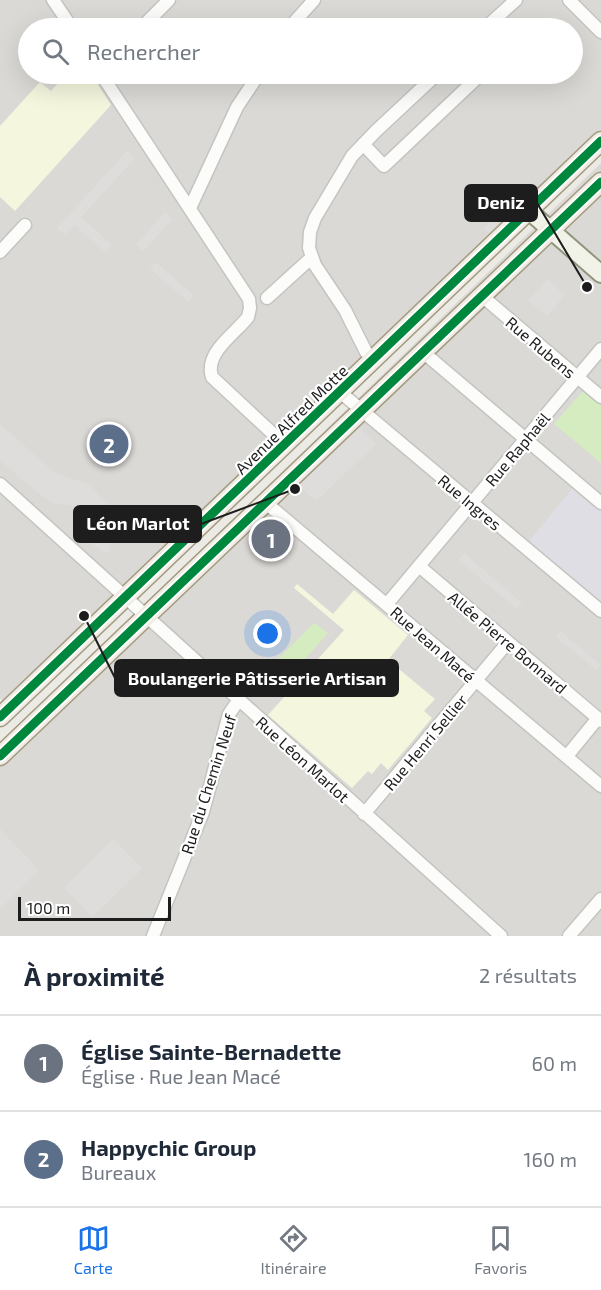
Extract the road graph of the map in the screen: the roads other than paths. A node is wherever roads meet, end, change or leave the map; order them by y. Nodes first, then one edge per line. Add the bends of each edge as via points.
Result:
1 (53, 0) edge
2 (169, 0) edge
3 (314, 0) edge
4 (516, 0) edge
5 (569, 0) edge
6 (65, 18) edge
7 (151, 18) edge
8 (298, 18) edge
9 (496, 18) edge
10 (601, 32) edge
11 (108, 84) edge
12 (252, 84) edge
13 (426, 84) edge
14 (471, 84) edge
15 (601, 141) edge
16 (363, 144) junction
17 (601, 182) edge
18 (190, 208) junction
19 (529, 211) junction
20 (25, 225) dead end
21 (551, 231) junction
22 (0, 252) edge
23 (311, 258) junction
24 (601, 274) edge
25 (482, 296) junction
26 (267, 298) dead end
27 (601, 350) edge
28 (423, 352) junction
29 (374, 360) junction
30 (577, 377) junction
31 (340, 392) junction
32 (601, 397) edge
33 (361, 411) junction
34 (526, 439) junction
35 (285, 445) junction
36 (0, 484) edge
37 (265, 502) junction
38 (472, 503) junction
39 (601, 503) edge
40 (419, 566) junction
41 (125, 598) junction
42 (387, 604) junction
43 (601, 611) edge
44 (144, 616) junction
45 (508, 642) junction
46 (476, 681) junction
47 (238, 701) junction
48 (1, 714) edge
49 (599, 720) edge
50 (0, 756) edge
51 (567, 756) junction
52 (601, 786) edge
53 (364, 814) junction
54 (601, 898) edge
55 (153, 936) edge
56 (501, 936) edge
57 (569, 936) edge

1 - 6 street
2 - 7 street
3 - 8 street
4 - 9 street
5 - 10 street
11 - 18 street
12 - 18 street via 237,106
13 - 16 street
14 - 16 street via 384,166
15 - 19 main road, Avenue Alfred Motte
16 - 23 street via 311,227
17 - 21 main road
18 - 35 street via 250,302 248,317 213,357 211,374
19 - 21 street
19 - 29 main road, Avenue Alfred Motte
20 - 22 street
21 - 24 street
21 - 25 main road
23 - 26 street
23 - 29 street
25 - 28 main road
25 - 30 street, Rue Rubens
27 - 30 street, Rue Raphaël
28 - 33 main road
28 - 34 street
29 - 31 main road, Avenue Alfred Motte
30 - 32 street, Rue Rubens
30 - 34 street, Rue Raphaël
31 - 33 street, Rue Ingres
31 - 35 main road, Avenue Alfred Motte
33 - 37 main road
33 - 38 street, Rue Ingres
34 - 38 street, Rue Raphaël
34 - 39 street
35 - 41 main road, Avenue Alfred Motte
36 - 41 street, Rue Léon Marlot
37 - 42 street, Rue Jean Macé
37 - 44 main road
38 - 40 street, Rue Raphaël
38 - 43 street, Rue Ingres
40 - 42 street, Rue Raphaël
40 - 45 street, Allée Pierre Bonnard
41 - 44 street, Rue Léon Marlot
41 - 48 main road, Avenue Alfred Motte
42 - 46 street, Rue Jean Macé
44 - 47 street, Rue Léon Marlot
44 - 50 main road
45 - 46 street, Rue Henri Sellier
45 - 49 street, Allée Pierre Bonnard
46 - 51 street, Rue Jean Macé
46 - 53 street, Rue Henri Sellier
47 - 53 street, Rue Léon Marlot
47 - 55 street, Rue du Chemin Neuf via 229,714 200,820
49 - 51 street, Allée Pierre Bonnard
51 - 52 street, Rue Jean Macé
53 - 56 street, Rue Léon Marlot
54 - 57 street

